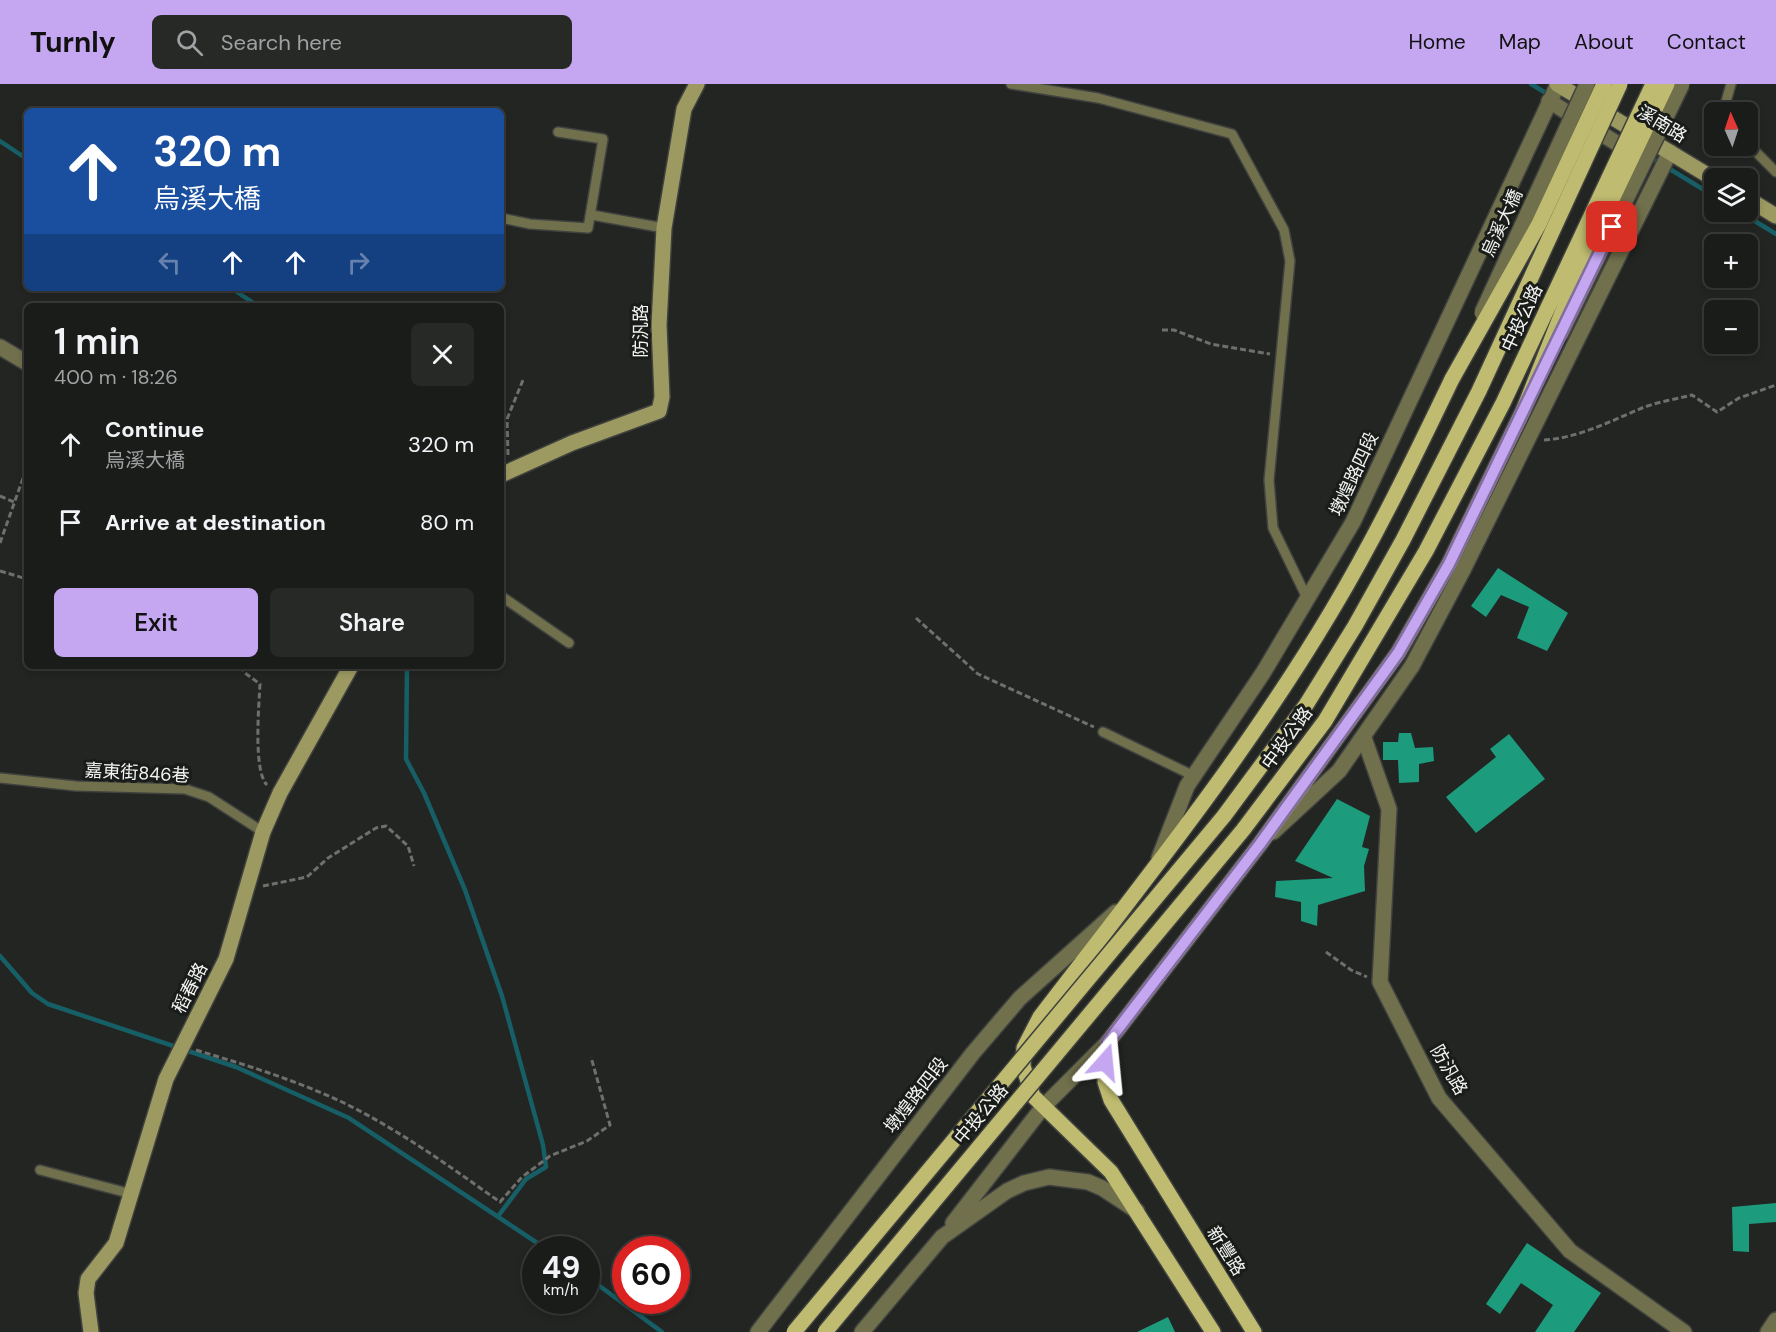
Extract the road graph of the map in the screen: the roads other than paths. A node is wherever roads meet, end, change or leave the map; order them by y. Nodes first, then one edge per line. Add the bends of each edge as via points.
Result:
1 (697, 84) edge
2 (1011, 84) edge
3 (1558, 84) edge
4 (1587, 84) edge
5 (1604, 84) edge
6 (1620, 84) edge
7 (1653, 84) edge
8 (1666, 84) edge
9 (1682, 84) edge
10 (1731, 84) edge
11 (1549, 101) junction
12 (1726, 102) edge
13 (558, 132) dead end
14 (1670, 152) junction
15 (1758, 154) edge
16 (1659, 170) junction
17 (1776, 172) edge
18 (1704, 173) edge
19 (1758, 205) edge
20 (592, 215) junction
21 (1776, 216) edge
22 (504, 219) edge
23 (664, 228) junction
24 (0, 347) edge
25 (24, 361) edge
26 (1452, 379) junction
27 (1523, 411) junction
28 (505, 474) edge
29 (504, 598) edge
30 (1308, 600) junction
31 (569, 643) dead end
32 (349, 669) edge
33 (1103, 732) road end
34 (1364, 738) junction
35 (1194, 776) junction
36 (0, 778) edge
37 (262, 832) junction
38 (1260, 844) junction
39 (1157, 864) junction
40 (1128, 903) junction
41 (1108, 1042) junction
42 (1043, 1107) junction
43 (40, 1170) dead end
44 (132, 1194) junction
45 (1137, 1211) junction
46 (942, 1237) junction
47 (1776, 1320) edge
48 (91, 1332) edge
49 (758, 1332) edge
50 (794, 1332) edge
51 (825, 1332) edge
52 (862, 1332) edge
53 (1213, 1332) edge
54 (1254, 1332) edge
55 (1684, 1332) edge
56 (1768, 1332) edge

1 - 23 street, 防汎路 via 684,110
2 - 30 lane via 1098,98 1232,134 1284,230 1290,261 1269,480 1273,528
3 - 11 street, 墩煌路四段
3 - 14 street, 溪南路
4 - 26 street, 烏溪大橋, bridge
5 - 26 main road, bridge via 1539,224
6 - 50 main road, 中投公路, bridge via 1479,391 1387,568 1306,705 1224,816
7 - 51 main road, 中投公路, bridge via 1498,413 1426,551 1325,721 1243,830
8 - 27 main road, bridge via 1582,260
9 - 27 street, bridge
10 - 12 lane
11 - 16 street
11 - 30 street, 墩煌路四段 via 1353,522
13 - 20 lane via 603,139
14 - 16 street
14 - 18 street, 溪南路
15 - 17 lane
16 - 34 street via 1463,570 1412,666
19 - 21 street
20 - 22 lane via 588,228
20 - 23 lane
23 - 28 street, 防汎路 via 659,411 572,443
24 - 25 street
26 - 39 main road via 1380,527 1331,613 1204,802
27 - 38 main road via 1449,564 1398,653
29 - 31 lane
30 - 35 street, 墩煌路四段
32 - 37 street, 稻春路
33 - 35 lane
34 - 38 street via 1339,771
34 - 55 street, 防汎路 via 1389,809 1380,982 1439,1098 1570,1251
35 - 39 street, 墩煌路四段
36 - 37 lane, 嘉東街846巷 via 76,786 185,789 209,797
37 - 44 street, 稻春路 via 226,959 166,1079
38 - 41 main road
39 - 40 main road
40 - 42 main road via 1031,1032 1024,1048 1023,1066 1033,1096
40 - 49 street, 墩煌路四段 via 1020,998 973,1053
41 - 42 street
41 - 54 main road, 新豐路 via 1106,1082 1111,1100
42 - 45 main road via 1100,1158
42 - 46 street
43 - 44 lane
44 - 48 street, 稻春路 via 117,1243 88,1279
45 - 46 street via 1088,1182 1049,1177 1024,1182 1007,1191
45 - 53 main road
46 - 52 street
47 - 56 street

